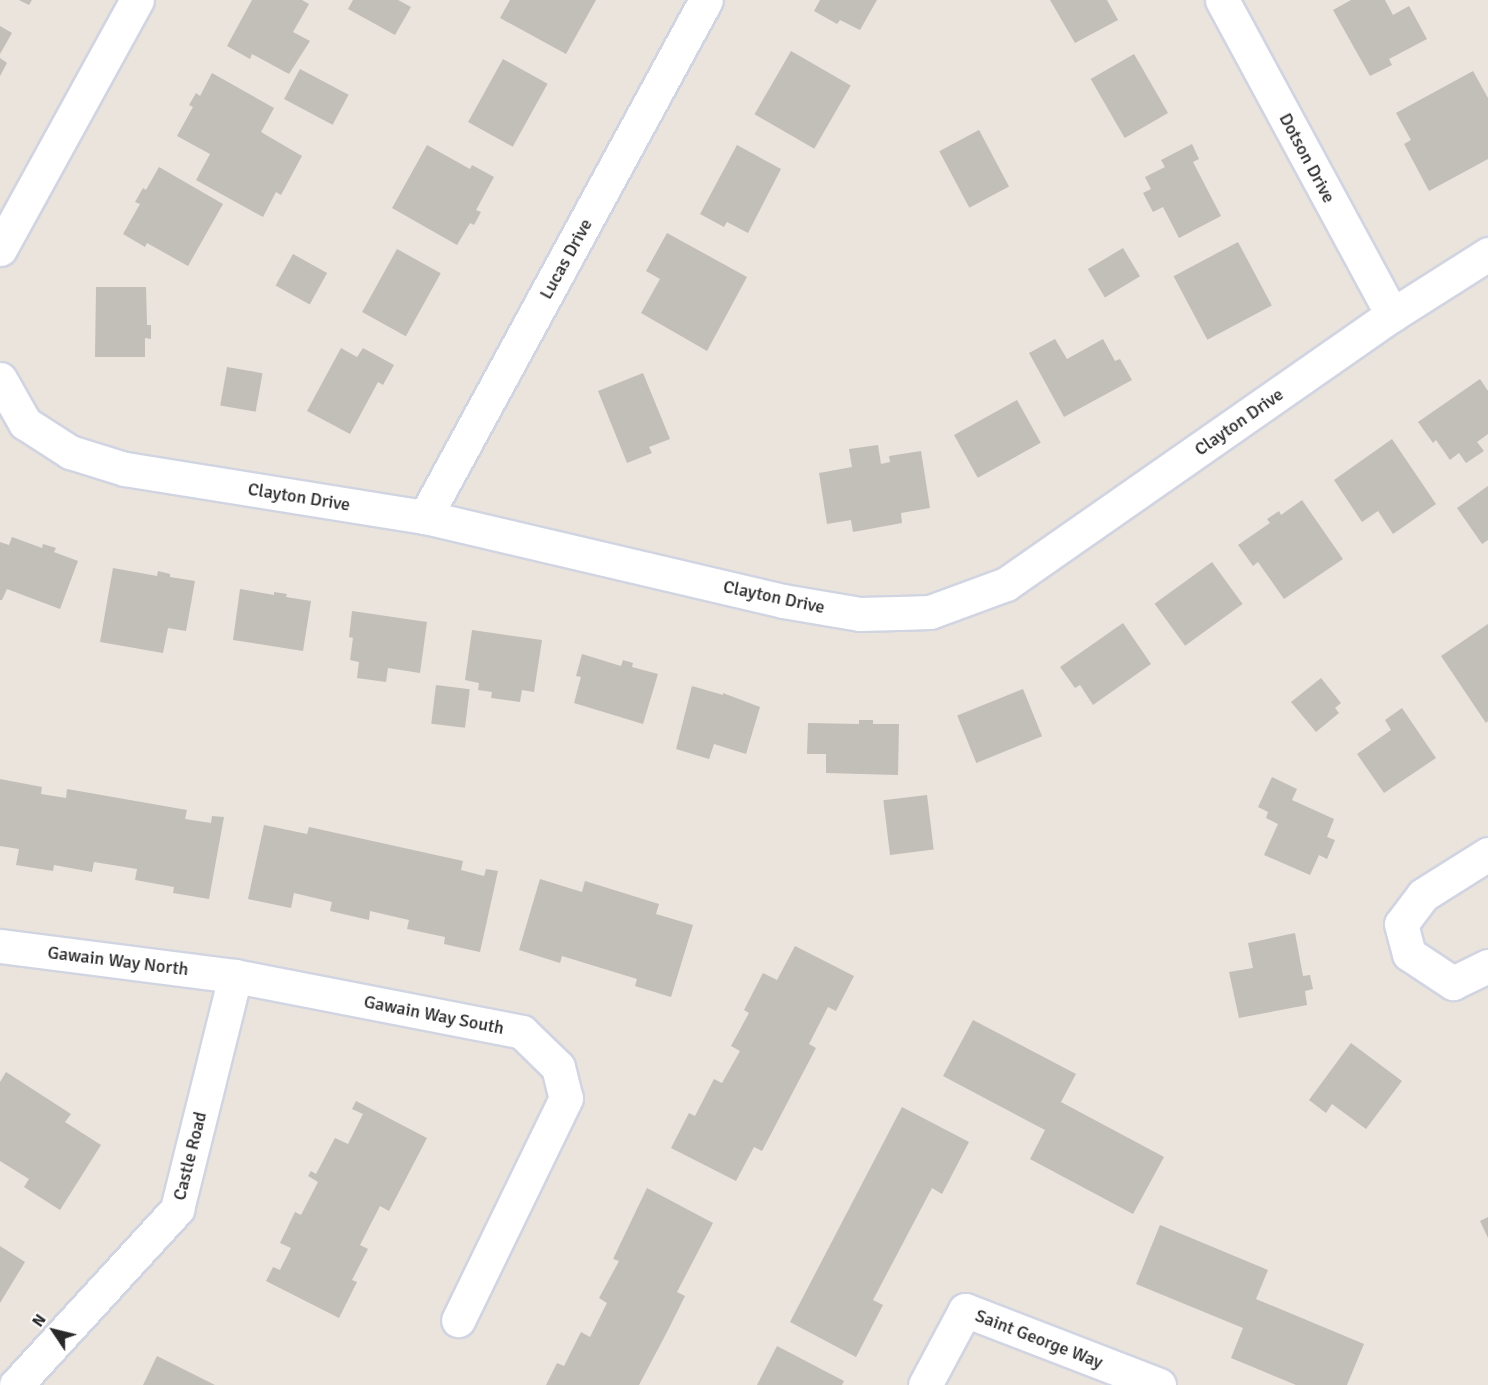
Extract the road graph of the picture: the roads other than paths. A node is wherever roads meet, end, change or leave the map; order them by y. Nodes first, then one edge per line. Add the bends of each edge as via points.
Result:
1 (137, 0) edge
2 (706, 0) edge
3 (1222, 0) edge
4 (0, 249) edge
5 (1488, 254) edge
6 (1392, 315) junction
7 (0, 379) edge
8 (425, 517) junction
9 (1488, 854) edge
10 (0, 946) edge
11 (1488, 966) edge
12 (235, 976) junction
13 (458, 1320) dead end
14 (16, 1385) edge
15 (924, 1385) edge
16 (1159, 1385) edge

1 - 4 street
2 - 8 street, Lucas Drive
3 - 6 street, Dotson Drive
5 - 6 street, Clayton Drive
6 - 8 street, Clayton Drive via 1006,584 930,612 860,614 783,601
7 - 8 street, Clayton Drive via 25,423 70,452 125,469
9 - 11 street via 1423,895 1401,924 1409,954 1453,983
10 - 12 street, Gawain Way North
12 - 13 street, Gawain Way South via 522,1032 558,1067 566,1098
12 - 14 street, Castle Road via 177,1209
15 - 16 street, Saint George Way via 965,1310

